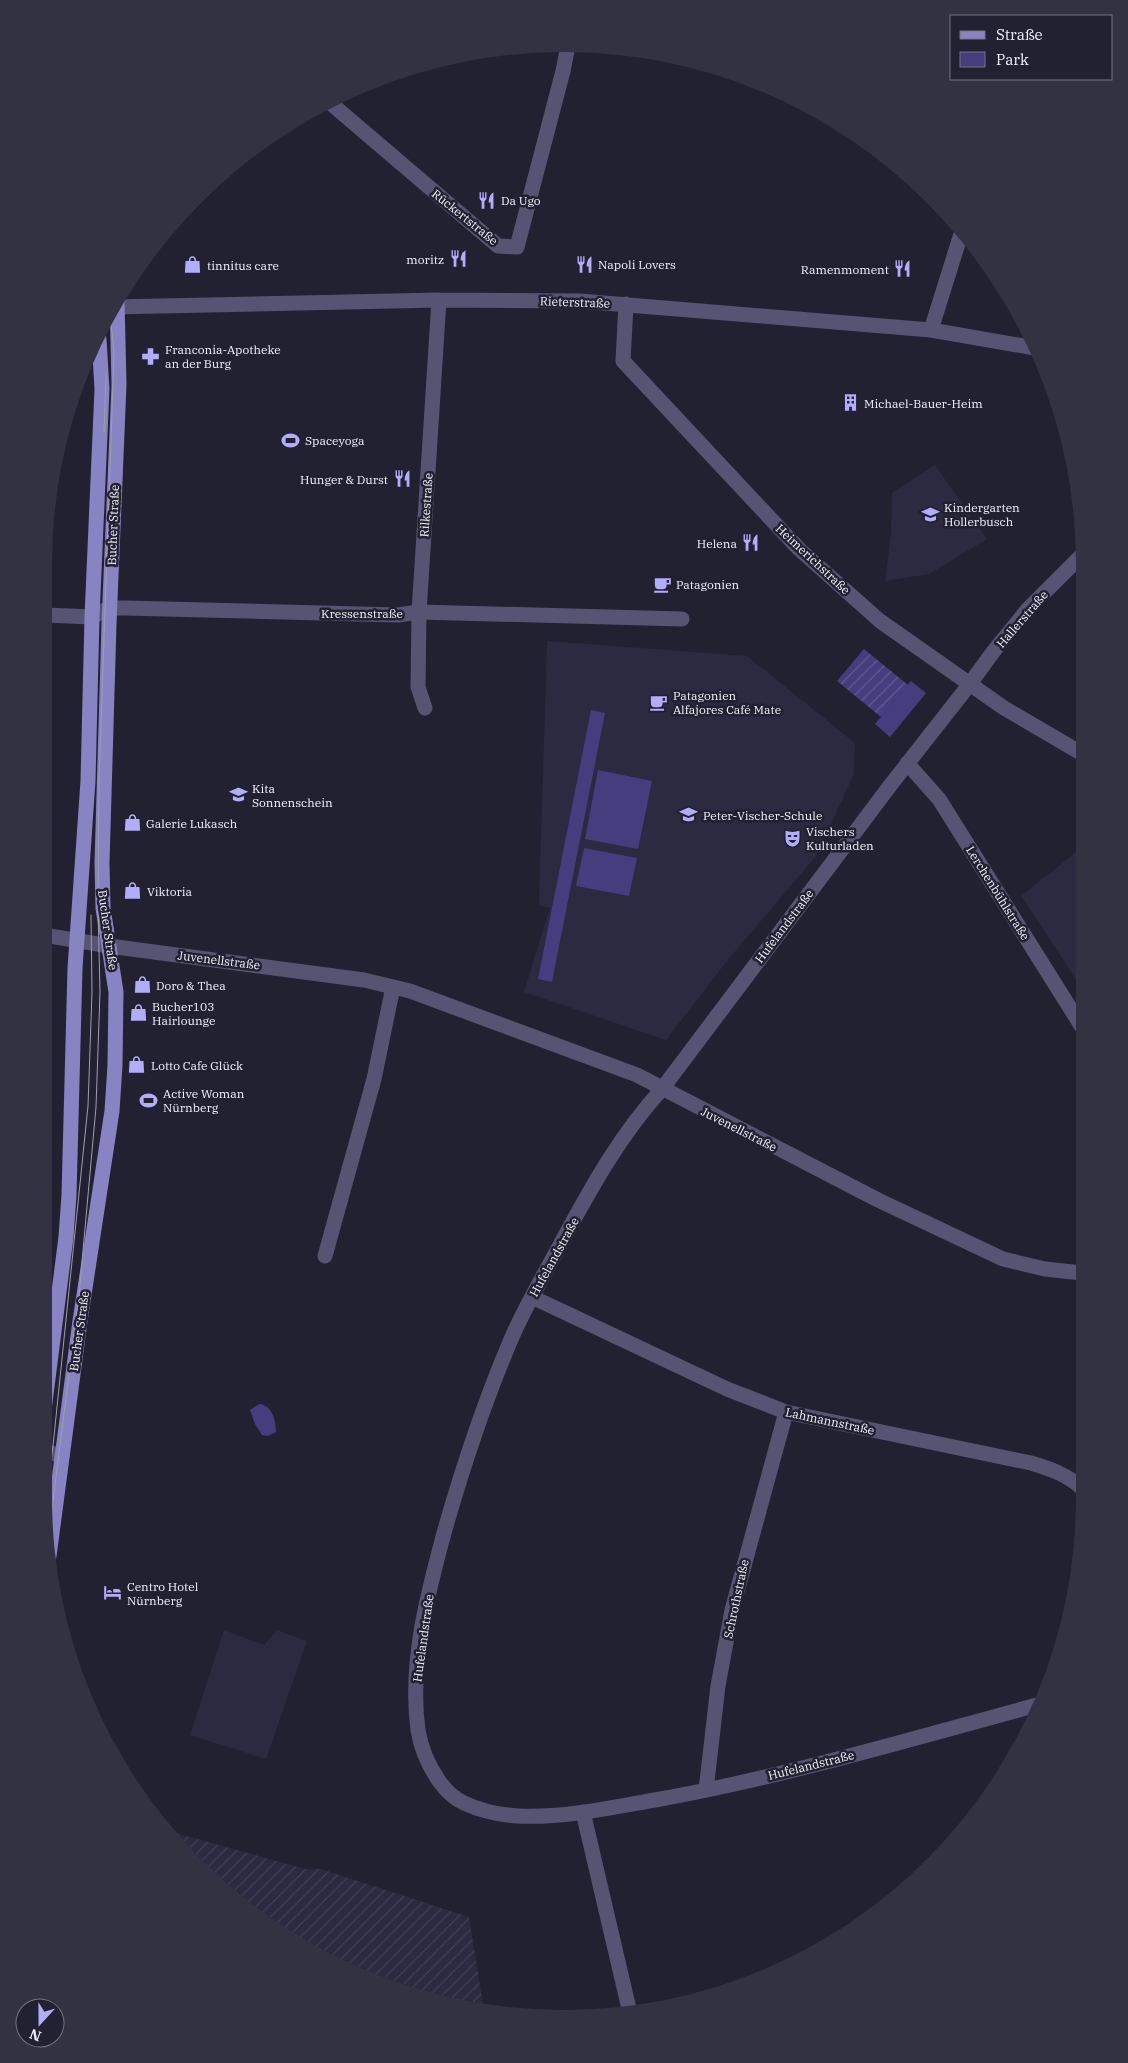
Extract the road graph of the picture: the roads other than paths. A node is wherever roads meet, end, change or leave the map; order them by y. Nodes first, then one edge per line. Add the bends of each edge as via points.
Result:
1 (567, 52) edge
2 (335, 107) edge
3 (959, 239) edge
4 (439, 300) junction
5 (124, 304) edge
6 (626, 304) junction
7 (116, 318) edge
8 (931, 330) junction
9 (1027, 346) edge
10 (100, 350) edge
11 (1076, 561) edge
12 (109, 608) junction
13 (419, 612) junction
14 (52, 615) edge
15 (92, 617) junction
16 (682, 620) dead end
17 (969, 685) junction
18 (425, 708) dead end
19 (1076, 750) edge
20 (907, 763) junction
21 (52, 936) edge
22 (77, 940) junction
23 (109, 946) junction
24 (393, 987) junction
25 (1076, 1017) edge
26 (662, 1089) junction
27 (325, 1256) dead end
28 (1076, 1272) edge
29 (532, 1297) junction
30 (52, 1344) edge
31 (786, 1412) junction
32 (52, 1453) edge
33 (62, 1456) junction
34 (1076, 1483) edge
35 (53, 1522) edge
36 (1032, 1706) edge
37 (706, 1790) junction
38 (583, 1812) junction
39 (628, 2006) edge

1 - 2 street, Rückertstraße via 518,247 498,246
3 - 8 street
4 - 5 street, Rieterstraße
4 - 6 street, Rieterstraße
4 - 13 street, Rilkestraße
6 - 8 street, Rieterstraße
6 - 17 street, Heimerichstraße via 623,362 803,552 880,621
7 - 12 main road, Bucher Straße via 119,376
8 - 9 street, Rieterstraße
10 - 15 main road, Bucher Straße via 102,389
11 - 17 street, Hallerstraße via 1028,609
12 - 13 street, Kressenstraße via 398,615
12 - 15 street, Kressenstraße
12 - 23 main road, Bucher Straße via 102,902
13 - 16 street, Kressenstraße
13 - 18 street, Rilkestraße via 418,687
14 - 15 street
15 - 22 main road, Bucher Straße via 86,826
17 - 19 street, Heimerichstraße
17 - 20 street, Hufelandstraße
20 - 25 street, Lerchenbühlstraße via 939,799
20 - 26 street, Hufelandstraße
21 - 22 street, Juvenellstraße
22 - 23 street, Juvenellstraße
22 - 30 main road, Bucher Straße via 68,1213
23 - 24 street, Juvenellstraße via 364,980
23 - 33 main road, Bucher Straße via 116,992 115,1080
24 - 26 street, Juvenellstraße via 632,1073
24 - 27 street via 374,1079
26 - 28 street, Juvenellstraße via 878,1200 1003,1259
26 - 29 street, Hufelandstraße via 638,1114 596,1179
29 - 31 street, Lahmannstraße via 727,1389
29 - 38 street, Hufelandstraße via 512,1337 472,1442 427,1597 417,1666 418,1730 430,1767 448,1794 463,1803 488,1812 517,1816
31 - 34 street, Lahmannstraße via 1031,1463 1071,1478
31 - 37 street, Schrothstraße via 732,1610 718,1686
32 - 33 street
33 - 35 main road, Bucher Straße
36 - 37 street, Hufelandstraße via 798,1769
37 - 38 street, Hufelandstraße
38 - 39 street

